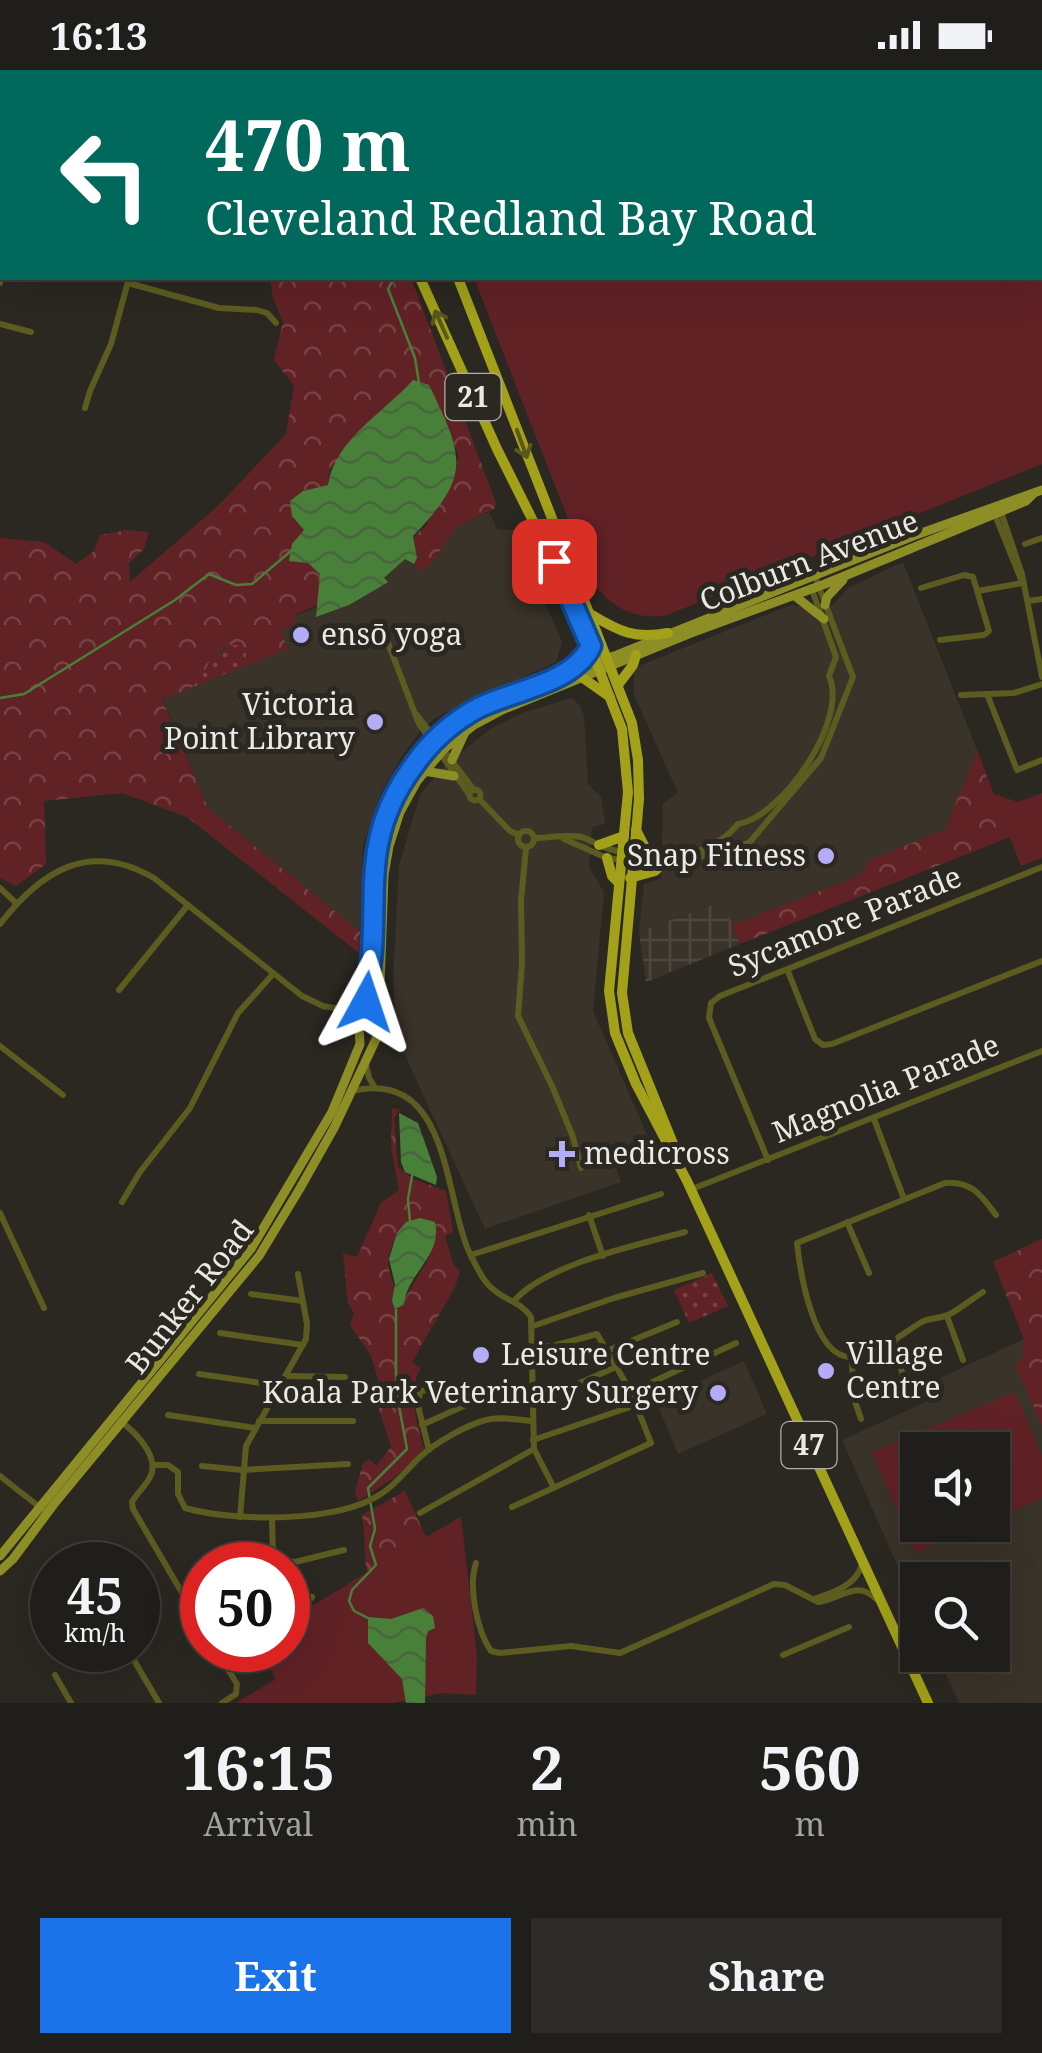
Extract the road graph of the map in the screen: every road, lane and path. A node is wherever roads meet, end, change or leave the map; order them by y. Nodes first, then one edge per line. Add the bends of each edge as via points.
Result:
1 (0, 271) edge
2 (128, 280) edge
3 (459, 280) edge
4 (422, 281) edge
5 (0, 283) edge
6 (276, 323) dead end
7 (0, 324) edge
8 (30, 332) dead end
9 (85, 408) dead end
10 (1037, 492) edge
11 (997, 509) junction
12 (1042, 538) edge
13 (1026, 544) dead end
14 (811, 576) junction
15 (844, 577) junction
16 (1022, 583) junction
17 (815, 588) junction
18 (921, 588) dead end
19 (978, 591) junction
20 (795, 596) junction
21 (1042, 599) edge
22 (1028, 600) junction
23 (826, 605) junction
24 (591, 614) junction
25 (824, 619) junction
26 (380, 622) dead end
27 (668, 633) junction
28 (940, 640) dead end
29 (591, 646) junction
30 (636, 655) junction
31 (1040, 658) edge
32 (604, 664) junction
33 (835, 666) junction
34 (847, 666) junction
35 (579, 673) junction
36 (1042, 680) edge
37 (618, 685) junction
38 (834, 685) junction
39 (847, 686) junction
40 (987, 694) junction
41 (961, 695) dead end
42 (611, 698) junction
43 (466, 730) junction
44 (434, 741) junction
45 (442, 751) junction
46 (452, 760) junction
47 (1042, 760) edge
48 (424, 771) junction
49 (454, 776) junction
50 (472, 792) junction
51 (748, 823) junction
52 (636, 830) junction
53 (733, 832) junction
54 (755, 834) junction
55 (519, 835) junction
56 (624, 836) junction
57 (534, 838) junction
58 (562, 839) junction
59 (741, 844) junction
60 (599, 845) junction
61 (526, 848) junction
62 (648, 856) junction
63 (627, 857) junction
64 (607, 858) junction
65 (660, 866) junction
66 (1042, 867) edge
67 (624, 880) junction
68 (0, 888) edge
69 (16, 902) junction
70 (188, 906) junction
71 (0, 924) edge
72 (1042, 961) edge
73 (787, 969) junction
74 (274, 974) junction
75 (119, 990) dead end
76 (383, 1006) junction
77 (360, 1008) junction
78 (361, 1026) junction
79 (380, 1027) junction
80 (0, 1046) edge
81 (1042, 1051) edge
82 (366, 1056) junction
83 (374, 1086) junction
84 (351, 1091) junction
85 (63, 1095) dead end
86 (874, 1119) junction
87 (768, 1160) junction
88 (581, 1168) dead end
89 (689, 1186) junction
90 (662, 1194) dead end
91 (904, 1199) junction
92 (122, 1202) dead end
93 (0, 1213) edge
94 (590, 1215) junction
95 (996, 1215) dead end
96 (847, 1222) junction
97 (685, 1232) dead end
98 (255, 1253) junction
99 (470, 1255) junction
100 (603, 1256) junction
101 (702, 1272) dead end
102 (869, 1273) dead end
103 (298, 1274) dead end
104 (983, 1292) dead end
105 (250, 1294) dead end
106 (514, 1300) junction
107 (303, 1301) junction
108 (44, 1308) dead end
109 (947, 1316) junction
110 (677, 1322) dead end
111 (533, 1326) junction
112 (220, 1333) dead end
113 (894, 1342) junction
114 (736, 1343) dead end
115 (302, 1345) junction
116 (533, 1346) junction
117 (609, 1350) junction
118 (852, 1357) junction
119 (963, 1360) dead end
120 (616, 1366) junction
121 (199, 1374) dead end
122 (287, 1376) junction
123 (345, 1377) dead end
124 (281, 1386) junction
125 (893, 1389) dead end
126 (433, 1390) dead end
127 (631, 1392) junction
128 (532, 1394) junction
129 (468, 1404) dead end
130 (636, 1406) junction
131 (168, 1415) dead end
132 (861, 1419) dead end
133 (118, 1420) junction
134 (353, 1421) dead end
135 (533, 1422) junction
136 (257, 1424) junction
137 (422, 1425) junction
138 (534, 1445) junction
139 (429, 1450) junction
140 (348, 1464) dead end
141 (153, 1465) junction
142 (202, 1466) dead end
143 (242, 1470) junction
144 (0, 1476) edge
145 (553, 1486) junction
146 (512, 1506) dead end
147 (44, 1511) junction
148 (420, 1513) dead end
149 (240, 1517) junction
150 (272, 1518) junction
151 (271, 1542) edge
152 (344, 1550) dead end
153 (0, 1556) edge
154 (310, 1558) edge
155 (862, 1559) junction
156 (476, 1563) dead end
157 (0, 1570) edge
158 (180, 1590) edge
159 (312, 1597) dead end
160 (310, 1599) edge
161 (813, 1599) junction
162 (882, 1603) junction
163 (850, 1627) dead end
164 (784, 1655) dead end
165 (141, 1672) edge
166 (230, 1672) edge
167 (55, 1675) dead end
168 (928, 1702) edge
169 (71, 1703) edge
170 (159, 1703) edge
171 (222, 1703) edge

1 - 5 street
2 - 6 street via 218,308 257,310
2 - 9 street
3 -> 24 highway, 21
29 -> 4 highway, 21
7 - 8 street
10 - 11 main road, Colburn Avenue
11 - 14 main road, Colburn Avenue
11 - 15 main road, Colburn Avenue
11 - 16 street
12 - 13 street
14 - 17 street
14 - 27 main road, Colburn Avenue
15 - 17 main road, Colburn Avenue
15 - 23 main road
16 - 19 street
16 - 22 street
17 - 20 main road, Colburn Avenue
17 - 23 street
17 - 25 street
18 - 19 street via 970,574
19 - 28 street via 990,630
20 - 25 main road
20 - 30 main road, Colburn Avenue
21 - 22 street
22 - 31 street
23 - 34 street
24 - 27 highway via 632,636
24 - 32 highway, 47
25 - 33 street
26 - 44 street via 416,714
27 - 32 main road, Colburn Avenue
29 - 32 highway, 21
29 - 35 highway
30 - 32 main road, Colburn Avenue
30 - 37 highway
31 - 36 street
32 - 35 main road
32 - 37 highway, 47
32 - 42 highway, 47
33 - 34 street
33 - 38 street via 829,676
34 - 39 street via 853,677
35 - 42 highway
35 - 43 main road
35 - 44 main road via 477,709
36 - 40 street via 1014,694
37 - 52 highway, 47 via 637,746
38 - 39 street
38 - 51 street via 830,718 814,753 776,802
39 - 54 street via 825,752
40 - 41 street
40 - 47 street via 1018,770
42 - 56 highway, 47 via 626,753
43 - 45 main road
43 - 46 main road
44 - 45 street
44 - 77 main road via 398,789 380,834 372,871 369,979
45 - 46 street
45 - 48 main road
45 - 49 street
46 - 50 street
48 - 49 main road
48 - 76 main road via 400,812 387,856
49 - 50 street
50 - 55 street via 472,800
51 - 53 street
51 - 54 street
52 - 62 highway
52 - 63 highway, 47
53 - 59 street
53 - 62 street via 682,857
54 - 59 street
55 - 57 street via 528,831
55 - 61 street
56 - 60 highway
56 - 63 highway, 47
57 - 58 street
57 - 61 street
58 - 60 street via 581,837
58 - 64 street
59 - 65 street
60 - 63 street
61 - 88 street via 518,1016
62 - 63 street
63 - 64 street
63 - 65 street
63 - 67 highway, 47
64 - 67 highway via 612,876
65 - 67 highway
66 - 73 street, Sycamore Parade
67 - 89 highway, 47 via 628,1033
68 - 69 street
69 - 70 street via 46,876 102,862 142,871
69 - 71 street
70 - 74 street
70 - 75 street
72 - 73 street via 832,1044 815,1040
73 - 87 street, Sycamore Parade via 720,996 709,1018
74 - 77 street via 310,1001
74 - 92 street via 238,1013 190,1108
76 - 77 main road via 375,1001
76 - 79 main road
77 - 78 main road
78 - 79 main road
78 - 98 main road, Bunker Road via 332,1112
79 - 82 main road, Bunker Road
80 - 85 street
81 - 86 street, Magnolia Parade
82 - 83 street
82 - 84 main road, Bunker Road
83 - 84 street
83 - 99 street via 419,1109 446,1162
84 - 98 main road, Bunker Road
86 - 87 street, Magnolia Parade
86 - 91 street
87 - 89 street, Magnolia Parade
89 - 155 highway, 47
90 - 94 street
91 - 95 street via 958,1182 980,1192
91 - 96 street
93 - 108 street
94 - 99 street
94 - 100 street
96 - 102 street
96 - 118 street via 797,1243 802,1286 826,1341 834,1352
97 - 100 street
98 - 133 main road, Bunker Road
99 - 106 street via 494,1290
100 - 106 street via 535,1281
101 - 111 street
103 - 107 street
104 - 109 street
105 - 107 street
106 - 111 street
107 - 115 street
109 - 113 street via 924,1320
109 - 119 street
110 - 117 street
111 - 116 street
112 - 115 street
113 - 118 street
113 - 125 street via 904,1380
114 - 127 street
115 - 122 street
116 - 117 street via 598,1334
116 - 128 street
117 - 120 street
118 - 132 street
120 - 127 street
120 - 128 street via 566,1389
121 - 124 street
122 - 123 street
122 - 124 street
124 - 136 street
126 - 137 street via 420,1391
127 - 130 street
128 - 135 street
129 - 137 street
130 - 138 street
130 - 145 street via 651,1442
131 - 136 street
133 - 141 street via 136,1434
133 - 147 main road, Bunker Road
134 - 136 street
135 - 138 street
135 - 139 street via 482,1421
136 - 143 street
137 - 139 street
138 - 145 street
138 - 148 street
139 - 150 street via 375,1498 350,1508
140 - 143 street
141 - 149 street via 178,1472 186,1508
141 - 158 street via 133,1509
142 - 143 street
143 - 149 street
144 - 147 street
145 - 146 street
147 - 153 main road, Bunker Road
147 - 157 main road, Bunker Road
149 - 150 street
150 - 151 street
152 - 154 street
155 - 161 street via 850,1583
155 - 162 highway, 47
156 - 161 street via 472,1575 482,1630 491,1651 500,1653 571,1646 620,1653 774,1584
159 - 160 street
161 - 162 street via 864,1589
162 - 168 highway, 47
163 - 164 street
165 - 170 street
166 - 171 street via 236,1694
167 - 169 street

